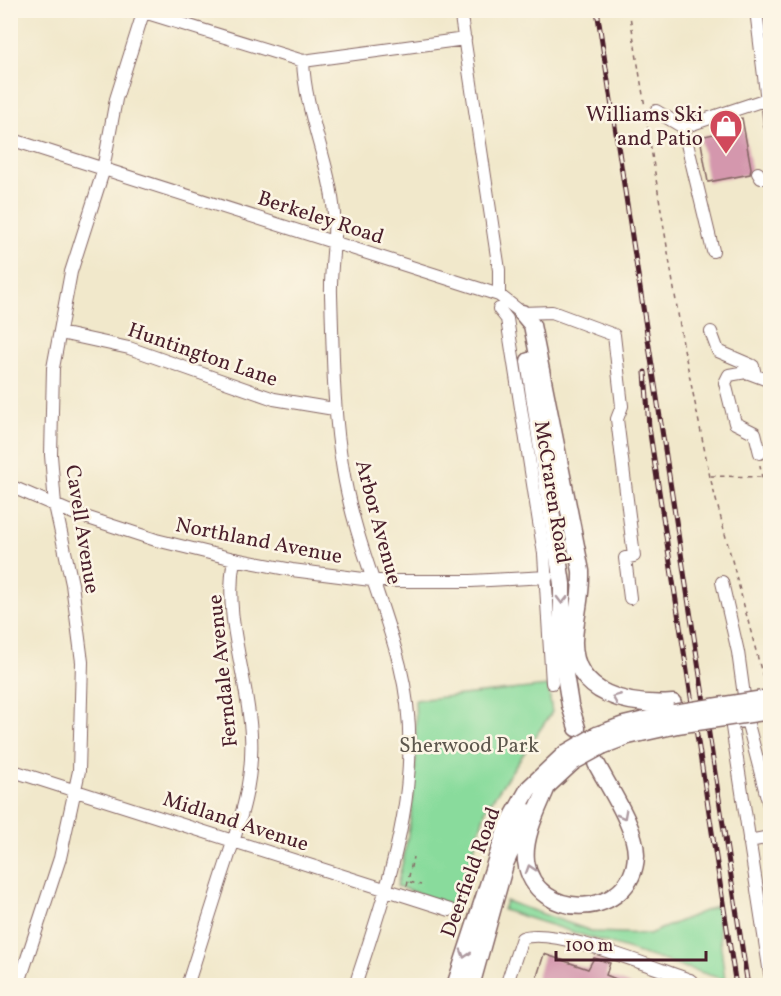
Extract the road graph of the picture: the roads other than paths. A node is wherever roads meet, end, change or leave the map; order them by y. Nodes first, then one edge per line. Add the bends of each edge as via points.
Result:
1 (460, 10) edge
2 (756, 10) edge
3 (144, 11) edge
4 (465, 39) junction
5 (303, 61) junction
6 (769, 100) edge
7 (656, 111) dead end
8 (771, 126) edge
9 (683, 127) junction
10 (10, 139) edge
11 (103, 167) junction
12 (758, 173) dead end
13 (771, 178) edge
14 (335, 242) junction
15 (713, 251) dead end
16 (499, 295) junction
17 (499, 309) dead end
18 (522, 313) junction
19 (711, 332) dead end
20 (60, 333) junction
21 (751, 374) junction
22 (771, 381) edge
23 (334, 409) junction
24 (760, 457) road end
25 (10, 486) edge
26 (55, 505) junction
27 (234, 559) junction
28 (547, 577) junction
29 (371, 579) junction
30 (722, 582) dead end
31 (630, 598) dead end
32 (552, 683) dead end
33 (768, 692) edge
34 (771, 711) edge
35 (675, 714) junction
36 (747, 720) junction
37 (577, 728) dead end
38 (569, 758) junction
39 (596, 763) dead end
40 (10, 770) edge
41 (549, 782) junction
42 (76, 790) junction
43 (771, 809) edge
44 (771, 837) edge
45 (234, 841) junction
46 (749, 841) junction
47 (386, 889) junction
48 (450, 910) dead end
49 (481, 924) junction
50 (771, 974) edge
51 (18, 986) edge
52 (187, 986) edge
53 (355, 986) edge
54 (455, 986) edge
55 (471, 986) edge
56 (507, 986) edge
57 (697, 986) edge

1 - 4 street
2 - 6 street
3 - 5 street
3 - 11 street, Cavell Avenue via 116,99
4 - 5 street
4 - 16 street via 500,270
5 - 14 street, Arbor Avenue via 304,89 329,182
6 - 8 street
6 - 9 street
7 - 9 street
9 - 15 street
10 - 11 street, Berkeley Road
11 - 14 street, Berkeley Road
11 - 20 street, Cavell Avenue via 71,272
12 - 13 street via 761,178
14 - 16 street, Berkeley Road
14 - 23 street, Arbor Avenue via 331,294
16 - 18 street, Berkeley Road
17 - 28 street, McCraren Road via 507,319
18 - 31 street via 552,312 614,335 622,406 617,419 634,556 624,558
35 -> 18 main road via 611,697 591,682 576,656 574,638 581,571 532,325
18 -> 37 main road via 562,584 562,656
19 - 21 street via 718,351 753,366
20 - 23 street, Huntington Lane via 129,348 274,399
20 - 26 street, Cavell Avenue via 51,397
21 - 22 street
21 - 24 street via 729,375 725,383 735,423 755,433
23 - 29 street, Arbor Avenue via 343,473
25 - 26 street, Northland Avenue
26 - 27 street, Northland Avenue via 156,540
26 - 42 street, Cavell Avenue via 72,584 82,662
27 - 29 street, Northland Avenue
27 - 45 street, Ferndale Avenue via 233,628 252,735 249,786
28 - 29 street, Northland Avenue via 471,581
28 - 32 street, McCraren Road
29 - 47 street, Arbor Avenue via 400,667 410,725 409,791
30 - 36 street via 738,652
33 - 35 main road, bridge
34 - 35 main road, Deerfield Road, bridge
35 - 38 main road, Deerfield Road, bridge via 624,725
36 - 43 street
36 - 46 street via 732,727
38 - 41 main road, Deerfield Road
38 - 49 main road, Deerfield Road via 529,788 519,803 494,860
39 -> 41 main road via 630,830 636,855 629,878 615,895 600,904 582,907 559,903 542,891 530,874 527,845
40 - 42 street, Midland Avenue
41 - 49 main road, Deerfield Road via 518,832
42 - 45 street, Midland Avenue
42 - 51 street, Cavell Avenue via 60,858
44 - 46 street
45 - 47 street, Midland Avenue
45 - 52 street, Ferndale Avenue
46 - 50 street
47 - 48 street, Midland Avenue
47 - 53 street, Arbor Avenue
49 -> 54 main road, Deerfield Road
49 - 55 main road, Deerfield Road
56 - 57 street via 522,938 533,934 565,939 690,980

